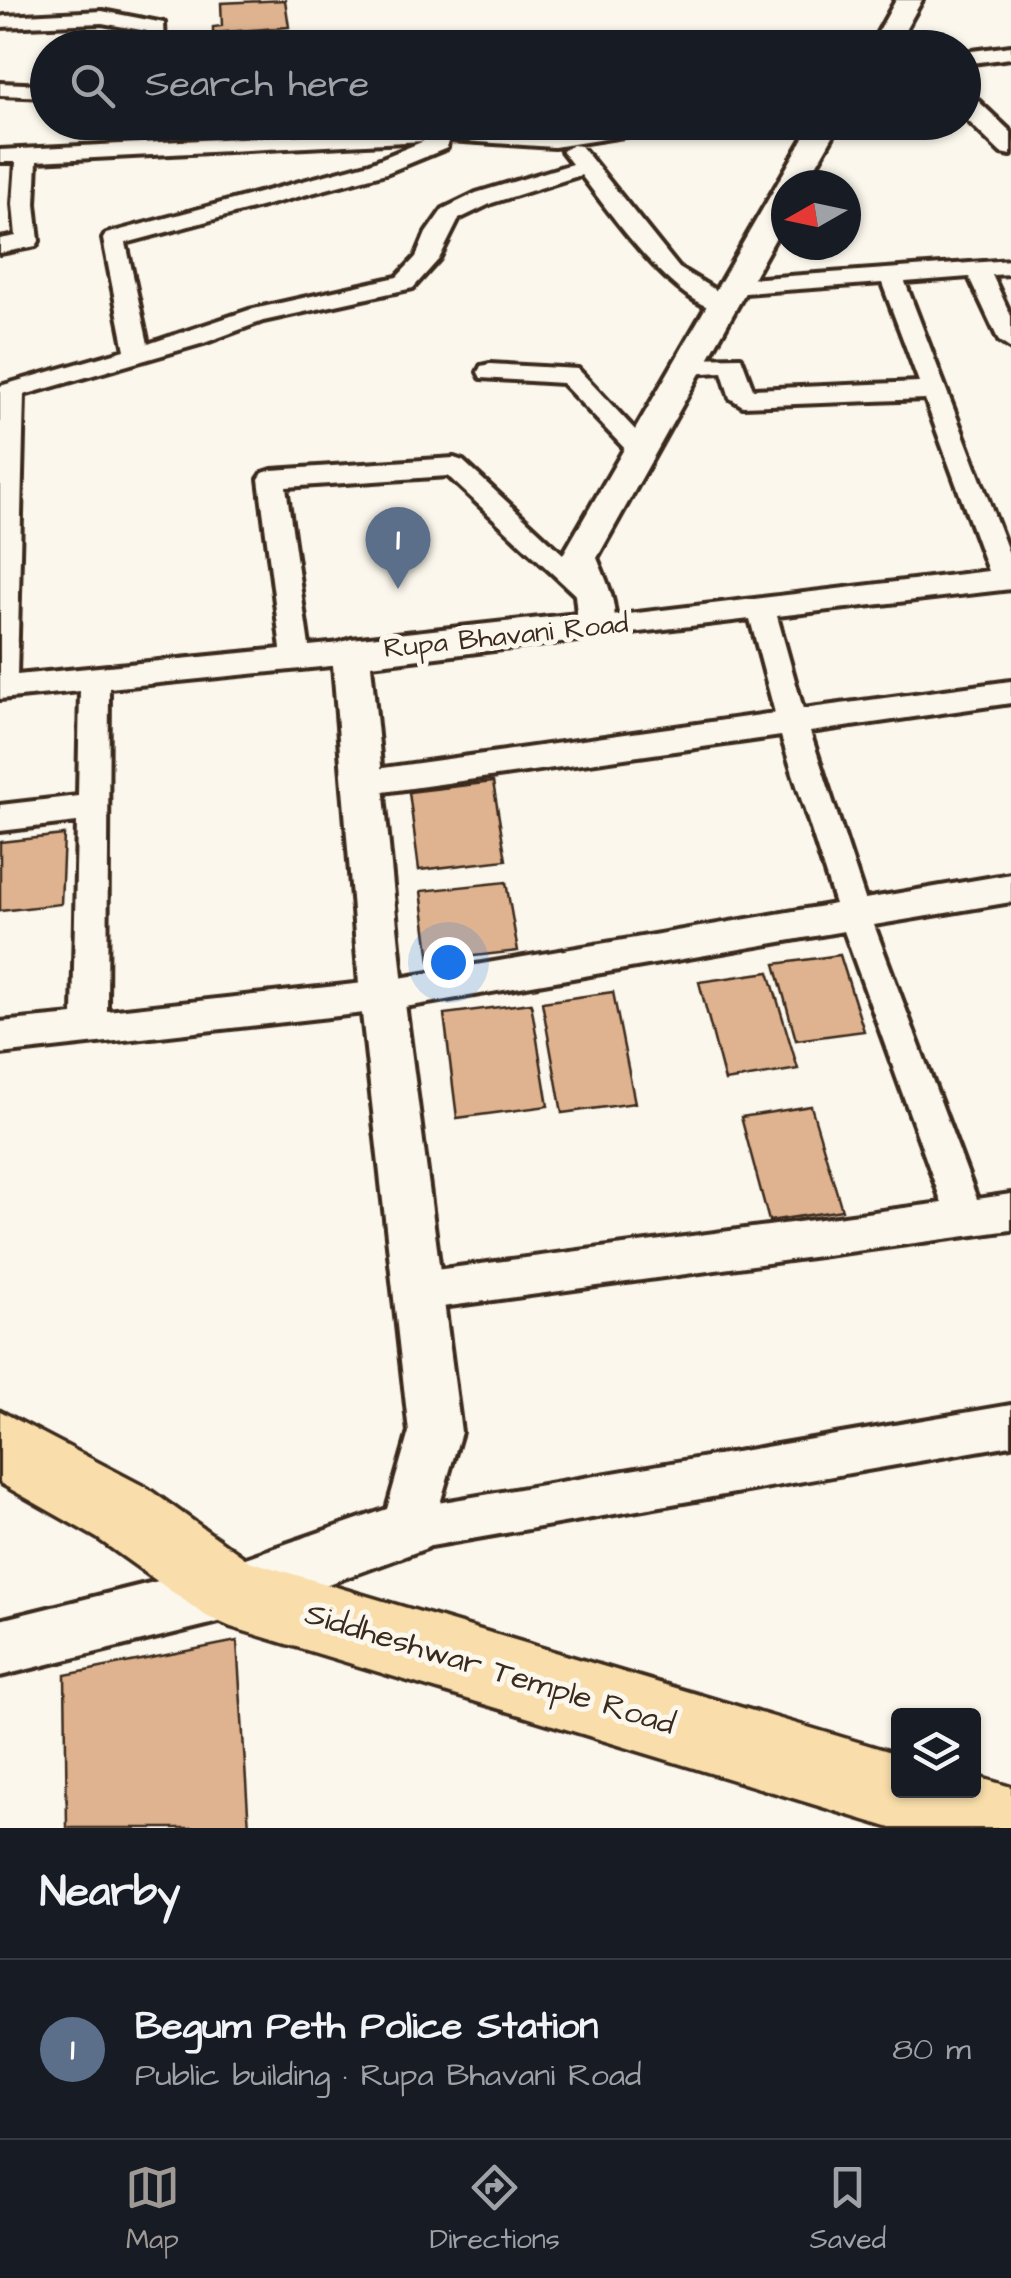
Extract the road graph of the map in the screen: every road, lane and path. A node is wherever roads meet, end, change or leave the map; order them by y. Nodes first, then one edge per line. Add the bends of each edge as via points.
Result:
1 (909, 0) edge
2 (6, 14) edge
3 (157, 30) edge
4 (892, 30) edge
5 (1011, 52) edge
6 (981, 56) edge
7 (0, 89) edge
8 (30, 90) edge
9 (981, 119) edge
10 (144, 140) edge
11 (206, 140) edge
12 (446, 140) edge
13 (564, 140) edge
14 (817, 140) edge
15 (1011, 147) edge
16 (143, 148) junction
17 (26, 154) junction
18 (0, 156) edge
19 (585, 167) junction
20 (800, 170) edge
21 (771, 220) edge
22 (0, 246) edge
23 (1011, 267) edge
24 (977, 269) junction
25 (890, 275) junction
26 (727, 295) junction
27 (1011, 342) edge
28 (138, 355) junction
29 (688, 366) junction
30 (490, 372) dead end
31 (934, 390) junction
32 (6, 392) edge
33 (640, 449) junction
34 (1008, 580) edge
35 (761, 607) junction
36 (595, 611) junction
37 (351, 652) junction
38 (296, 657) junction
39 (95, 678) junction
40 (1, 688) edge
41 (1011, 692) edge
42 (790, 724) junction
43 (362, 782) junction
44 (94, 807) junction
45 (0, 818) edge
46 (1011, 888) edge
47 (852, 914) junction
48 (382, 996) junction
49 (90, 1028) junction
50 (0, 1038) edge
51 (1011, 1212) edge
52 (966, 1218) junction
53 (420, 1291) junction
54 (1011, 1425) edge
55 (0, 1444) edge
56 (408, 1529) junction
57 (231, 1592) junction
58 (0, 1648) edge
59 (1011, 1826) edge

1 - 4 street
2 - 3 street via 102,16
5 - 6 street
7 - 8 street
9 - 15 street
10 - 16 street
11 - 16 street
12 - 28 street via 378,168 114,238
13 - 19 street
14 - 20 street
16 - 17 street
17 - 18 street
17 - 22 street via 28,242
19 - 26 street via 671,273
19 - 28 street via 450,214 428,259 405,283 257,315
21 - 26 street
23 - 24 street
24 - 25 street
24 - 27 street
25 - 26 street
25 - 31 street
26 - 29 street
28 - 32 street
29 - 31 street via 732,362 743,398
29 - 33 street
30 - 33 street via 569,375
31 - 34 street
32 - 40 street
33 - 36 street via 579,558
34 - 35 street, Rupa Bhavani Road
35 - 36 street, Rupa Bhavani Road
35 - 42 street
36 - 37 street, Rupa Bhavani Road
36 - 38 street via 454,466 272,479
37 - 38 street, Rupa Bhavani Road
37 - 43 street
38 - 39 street, Rupa Bhavani Road
39 - 40 street, Rupa Bhavani Road
39 - 44 street
41 - 42 street
42 - 43 street
42 - 47 street
43 - 48 street
44 - 45 street
44 - 49 street
46 - 47 street
47 - 48 street
47 - 52 street
48 - 49 street
48 - 53 street
49 - 50 street
51 - 52 street
52 - 53 street
53 - 56 street via 435,1432
54 - 56 street
55 - 57 highway, Siddheshwar Temple Road via 122,1514
56 - 57 street
57 - 58 street
57 - 59 highway, Siddheshwar Temple Road

